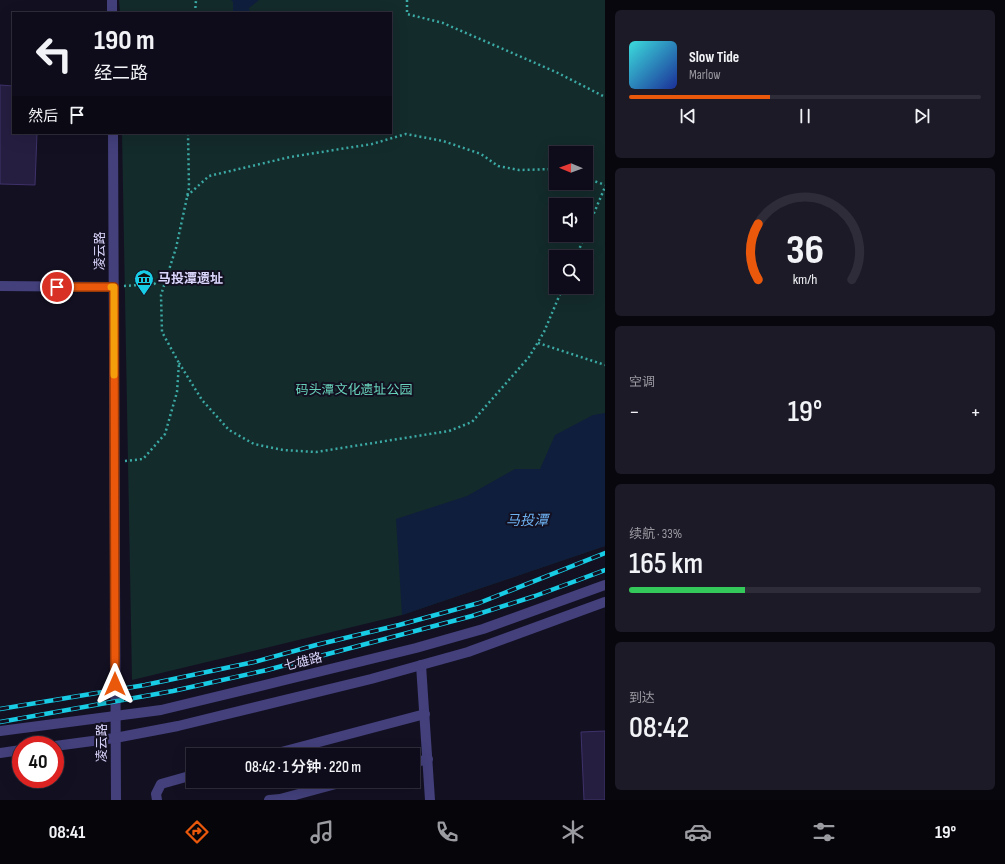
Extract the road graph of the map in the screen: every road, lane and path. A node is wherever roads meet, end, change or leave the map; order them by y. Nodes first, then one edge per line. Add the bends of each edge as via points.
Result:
1 (112, 0) edge
2 (196, 0) edge
3 (406, 0) edge
4 (112, 12) edge
5 (195, 12) edge
6 (605, 97) edge
7 (113, 134) edge
8 (188, 134) edge
9 (549, 169) edge
10 (593, 181) edge
11 (605, 186) edge
12 (187, 196) junction
13 (593, 215) edge
14 (167, 276) junction
15 (0, 286) edge
16 (114, 287) junction
17 (560, 294) edge
18 (538, 343) junction
19 (179, 363) junction
20 (605, 365) edge
21 (114, 463) junction
22 (605, 585) edge
23 (605, 602) edge
24 (421, 665) junction
25 (425, 714) junction
26 (115, 715) junction
27 (0, 731) edge
28 (115, 738) junction
29 (64, 745) edge
30 (296, 748) edge
31 (12, 751) edge
32 (0, 753) edge
33 (428, 759) junction
34 (420, 761) edge
35 (186, 777) edge
36 (321, 788) edge
37 (116, 800) edge
38 (157, 800) edge
39 (269, 800) edge
40 (430, 800) edge

1 - 4 street
2 - 5 path
3 - 6 path via 407,14 443,23 556,72
7 - 16 street, 凌云路
8 - 12 path
9 - 12 path via 519,170 498,166 481,154 443,141 406,134 372,144 290,158 209,176
10 - 11 path
11 - 13 path
12 - 14 path
14 - 16 path via 154,284
14 - 19 path via 161,295 162,332
15 - 16 street
16 - 21 street, 凌云路
17 - 18 path
18 - 19 path via 472,422 449,431 316,452 283,450 254,444 229,430 202,400
18 - 20 path
19 - 21 path via 177,392 165,434 143,459
21 - 26 street, 凌云路
22 - 26 street, 七雄路 via 483,629 416,648 160,710
23 - 24 street via 468,652
24 - 25 street
24 - 28 street via 194,722
25 - 30 street
25 - 33 street
26 - 27 street, 七雄路
26 - 28 street, 凌云路
28 - 29 street
28 - 37 street, 凌云路
31 - 32 street
33 - 34 street
33 - 40 street
35 - 38 street via 161,784 156,794
36 - 39 street

